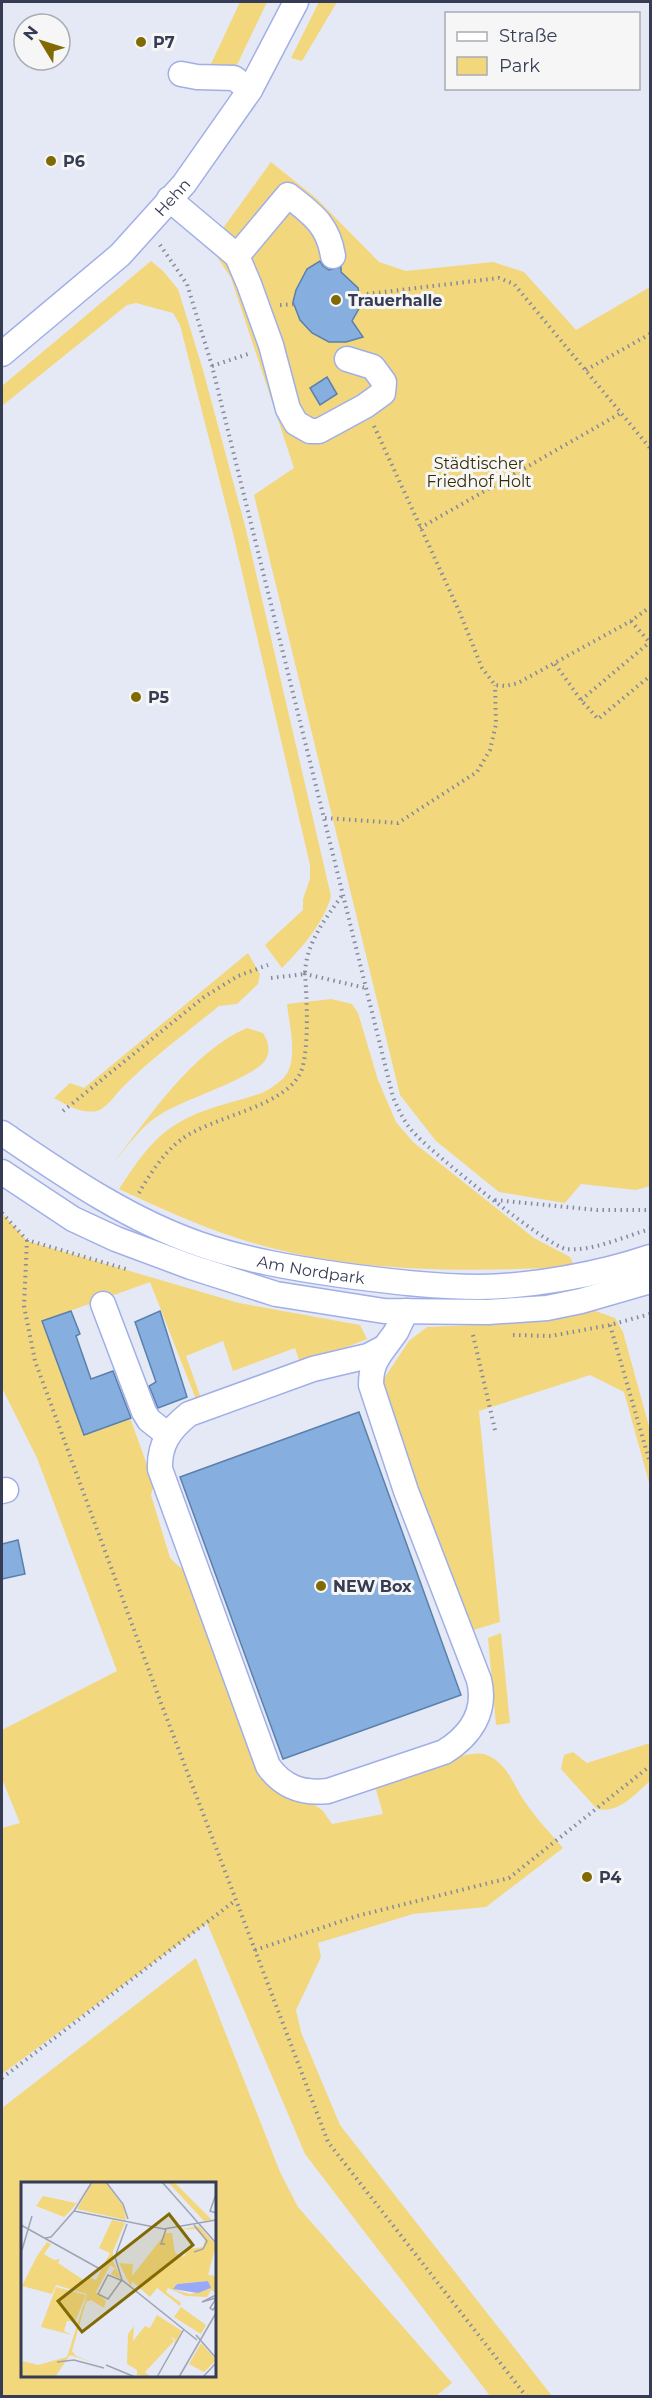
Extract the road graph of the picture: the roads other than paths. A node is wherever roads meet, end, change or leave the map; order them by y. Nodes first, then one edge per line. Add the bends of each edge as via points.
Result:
1 (296, 2) edge
2 (182, 74) dead end
3 (250, 90) junction
4 (169, 199) junction
5 (237, 256) junction
6 (333, 256) dead end
7 (2, 354) edge
8 (346, 359) dead end
9 (2, 1132) edge
10 (2, 1172) edge
11 (651, 1257) edge
12 (651, 1281) edge
13 (104, 1304) dead end
14 (406, 1311) junction
15 (385, 1347) junction
16 (335, 1364) junction
17 (370, 1385) junction
18 (168, 1435) junction

1 - 3 street, Hehn
2 - 3 street via 234,78
3 - 4 street, Hehn via 184,184
4 - 5 street
4 - 7 street, Hehn via 120,255
5 - 6 street via 288,195 317,218 330,239
5 - 8 street via 271,345 288,409 302,428 319,431 382,393 384,382 373,367
9 - 11 street, Am Nordpark via 129,1213 198,1244 280,1267 390,1282 481,1287 567,1278
10 - 14 street, Am Nordpark via 73,1219 116,1239 276,1294
12 - 14 street, Am Nordpark via 547,1308
13 - 18 street via 144,1412
14 - 15 street
15 - 16 street via 368,1356
15 - 17 street via 371,1369
16 - 17 street via 354,1371
16 - 18 street via 189,1414
17 - 18 street via 482,1691 478,1718 459,1743 444,1752 328,1791 313,1793 287,1785 268,1766 160,1469 159,1458

